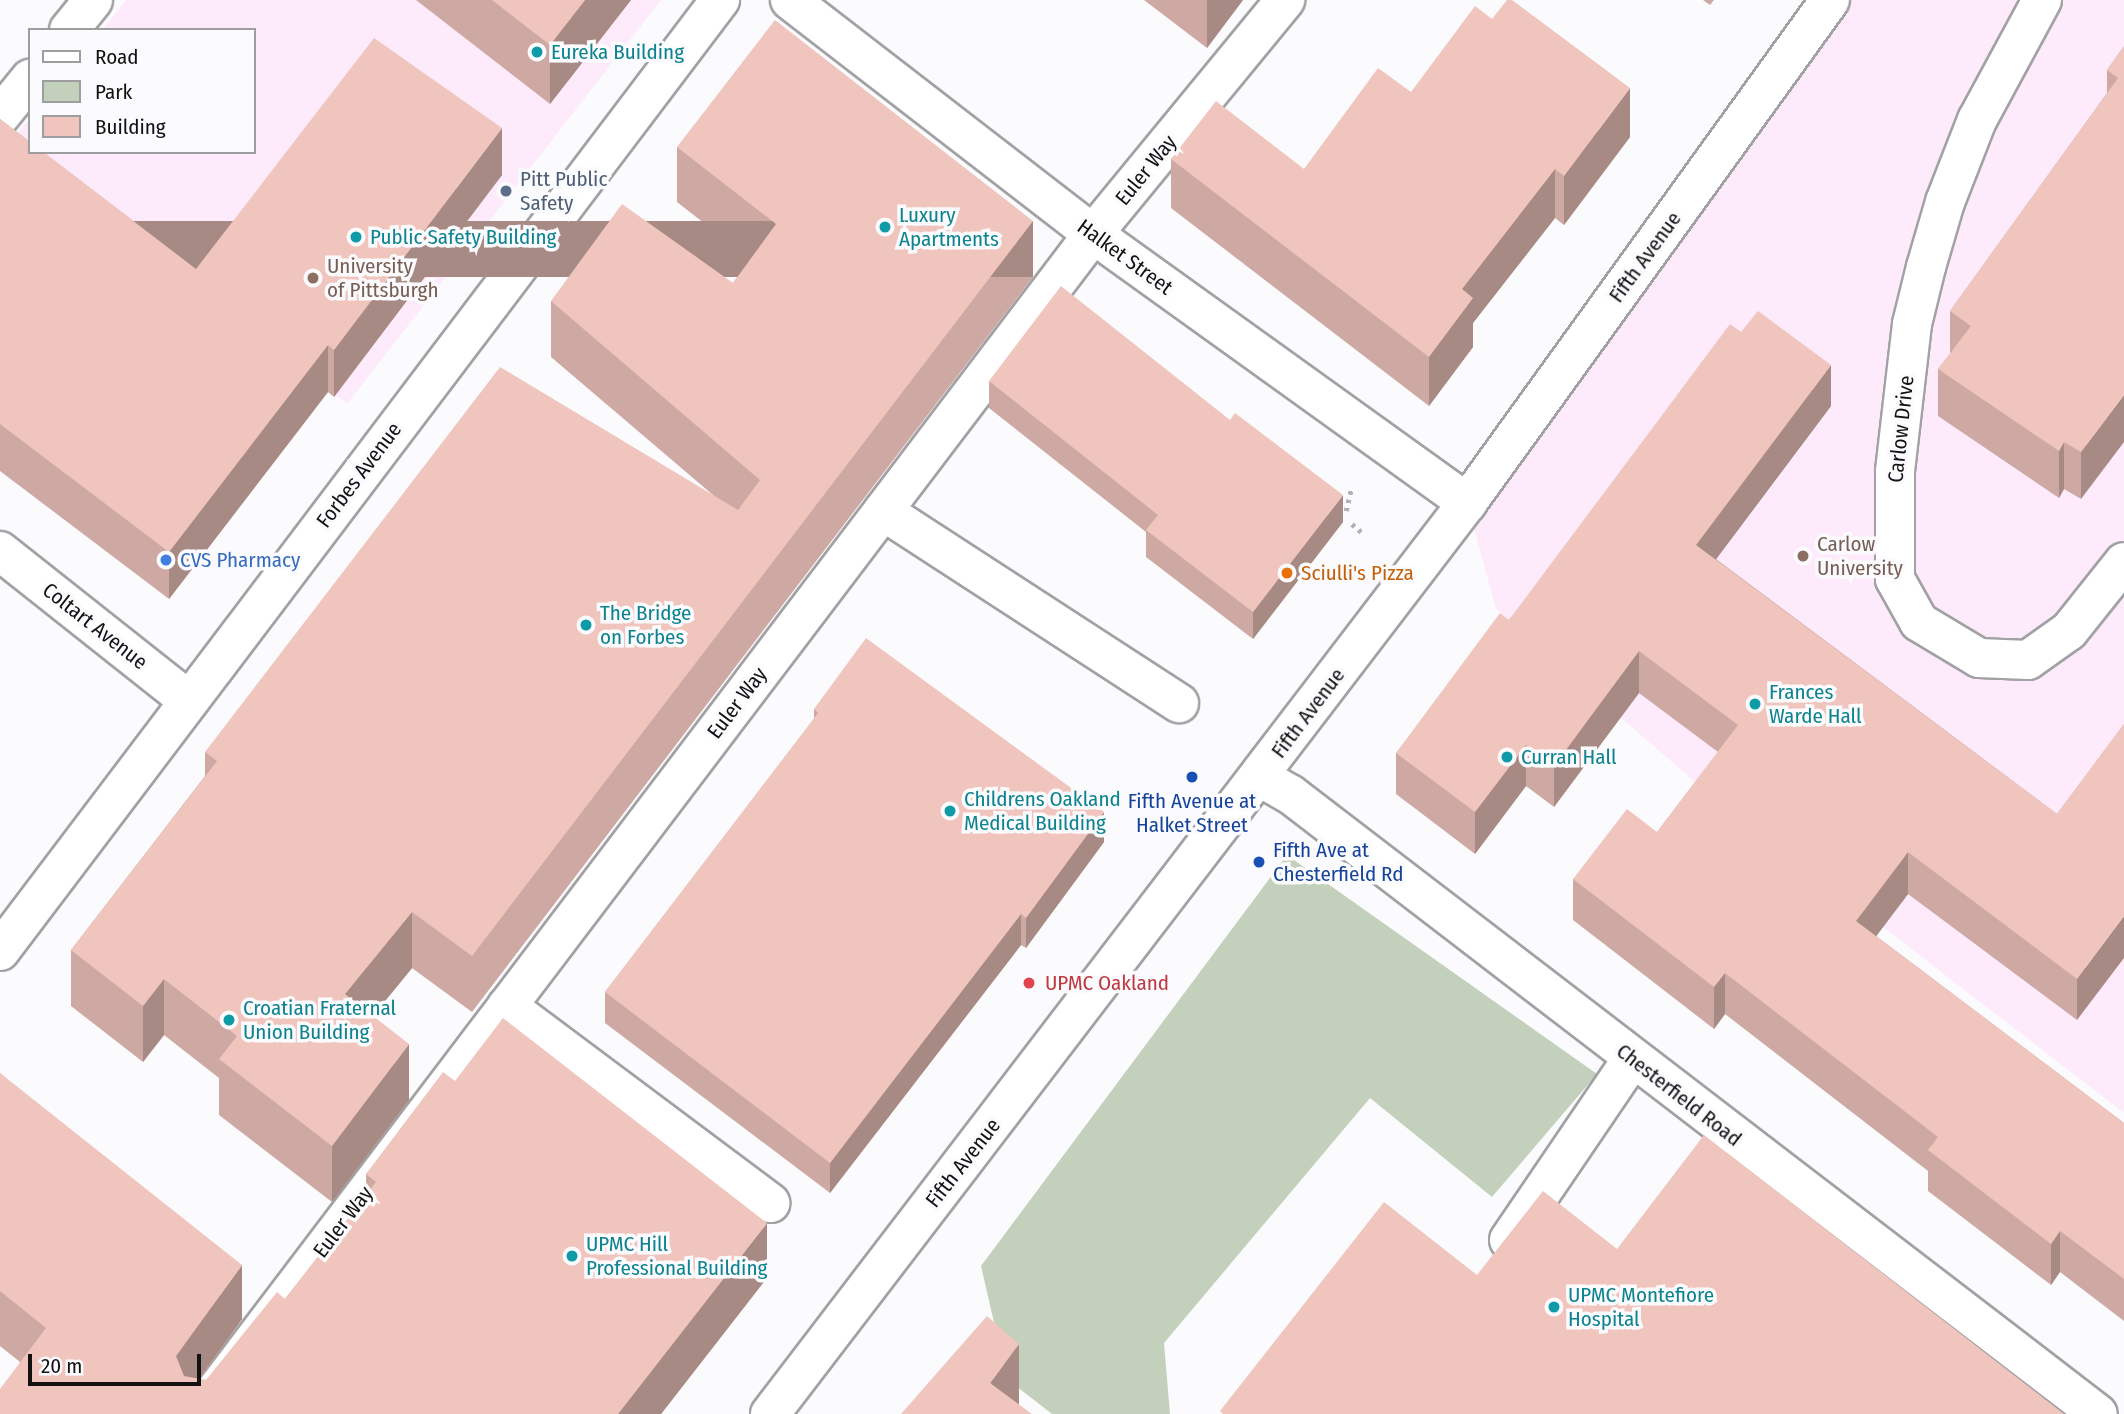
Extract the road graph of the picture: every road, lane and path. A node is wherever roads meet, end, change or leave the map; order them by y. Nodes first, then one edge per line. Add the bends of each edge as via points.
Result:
1 (93, 0) edge
2 (720, 0) edge
3 (790, 0) edge
4 (1285, 0) edge
5 (1830, 0) edge
6 (2042, 0) edge
7 (71, 28) edge
8 (28, 81) edge
9 (0, 116) edge
10 (1093, 234) junction
11 (1351, 489) dead end
12 (1467, 503) junction
13 (883, 511) junction
14 (1346, 511) dead end
15 (1352, 524) dead end
16 (1364, 534) dead end
17 (0, 551) edge
18 (2124, 562) edge
19 (189, 701) junction
20 (1179, 703) dead end
21 (1260, 777) junction
22 (0, 951) edge
23 (507, 1006) junction
24 (1632, 1059) junction
25 (770, 1203) dead end
26 (1487, 1272) edge
27 (198, 1414) edge
28 (770, 1414) edge
29 (2098, 1414) edge

1 - 7 main road
2 - 19 main road, Forbes Avenue
3 - 10 main road, Halket Street
4 - 10 main road, Euler Way
5 - 12 main road, Fifth Avenue
6 - 18 main road, Carlow Drive via 1977,120 1926,267 1912,324 1895,472 1895,579 1919,622 1979,658 2028,660 2069,631
8 - 9 main road
10 - 12 main road, Halket Street
10 - 13 main road, Euler Way
11 - 14 path
12 - 21 main road, Fifth Avenue
13 - 20 main road
13 - 23 main road, Euler Way
15 - 16 path
17 - 19 main road, Coltart Avenue
19 - 22 main road, Forbes Avenue
21 - 24 main road, Chesterfield Road via 1290,794
21 - 28 main road, Fifth Avenue
23 - 25 main road
23 - 27 main road, Euler Way
24 - 26 main road
24 - 29 main road, Chesterfield Road

